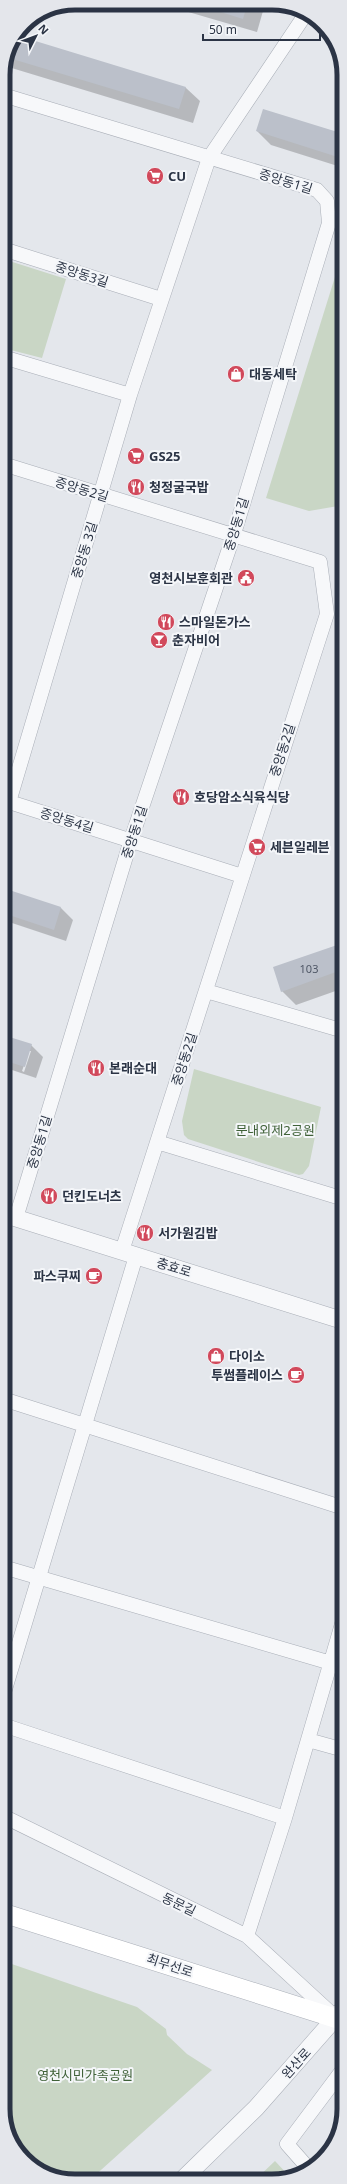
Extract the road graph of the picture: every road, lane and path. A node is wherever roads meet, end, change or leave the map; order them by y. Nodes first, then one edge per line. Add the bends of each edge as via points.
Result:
1 (303, 18) edge
2 (10, 97) edge
3 (209, 158) junction
4 (10, 251) edge
5 (161, 299) junction
6 (10, 359) edge
7 (130, 395) junction
8 (10, 466) edge
9 (100, 494) junction
10 (233, 537) junction
11 (10, 788) edge
12 (10, 802) edge
13 (131, 840) junction
14 (242, 876) junction
15 (206, 991) junction
16 (337, 1029) edge
17 (157, 1142) junction
18 (337, 1197) edge
19 (10, 1216) edge
20 (129, 1254) junction
21 (337, 1319) edge
22 (10, 1401) edge
23 (85, 1425) junction
24 (337, 1506) edge
25 (10, 1569) edge
26 (39, 1577) junction
27 (337, 1642) edge
28 (331, 1663) junction
29 (10, 1673) edge
30 (10, 1727) edge
31 (308, 1740) junction
32 (337, 1748) edge
33 (285, 1818) junction
34 (10, 1819) edge
35 (10, 1915) edge
36 (247, 1936) junction
37 (337, 2012) edge
38 (337, 2014) edge
39 (337, 2019) edge
40 (337, 2077) edge
41 (305, 2164) edge
42 (188, 2174) edge

1 - 3 street, 중앙동 3길
2 - 3 street, 중앙동1길
3 - 5 street, 중앙동 3길
3 - 10 street, 중앙동1길 via 317,190 327,201 329,223
4 - 5 street, 중앙동3길
5 - 7 street, 중앙동 3길
6 - 7 street
7 - 9 street, 중앙동 3길
8 - 9 street, 중앙동2길
9 - 10 street, 중앙동2길
9 - 11 street, 중앙동 3길
10 - 13 street, 중앙동1길
10 - 14 street, 중앙동2길 via 320,562 326,614
12 - 13 street, 중앙동4길
13 - 14 street, 중앙동4길
13 - 19 street, 중앙동1길
14 - 15 street, 중앙동2길
15 - 16 street
15 - 17 street, 중앙동2길
17 - 18 street
17 - 20 street, 중앙동2길
19 - 20 street, 충효로
20 - 21 street, 충효로
20 - 23 street, 중앙동2길
22 - 23 street
23 - 24 street
23 - 26 street, 중앙동2길
25 - 26 street
26 - 28 street
26 - 29 street, 중앙동2길
27 - 28 street
28 - 31 street
30 - 33 street
31 - 32 street
31 - 33 street
33 - 36 street
34 - 36 street, 동문길
35 - 38 main road, 최무선로
36 - 37 street, 동문길
39 - 42 street, 완산로 via 256,2108
40 - 41 street via 287,2144

